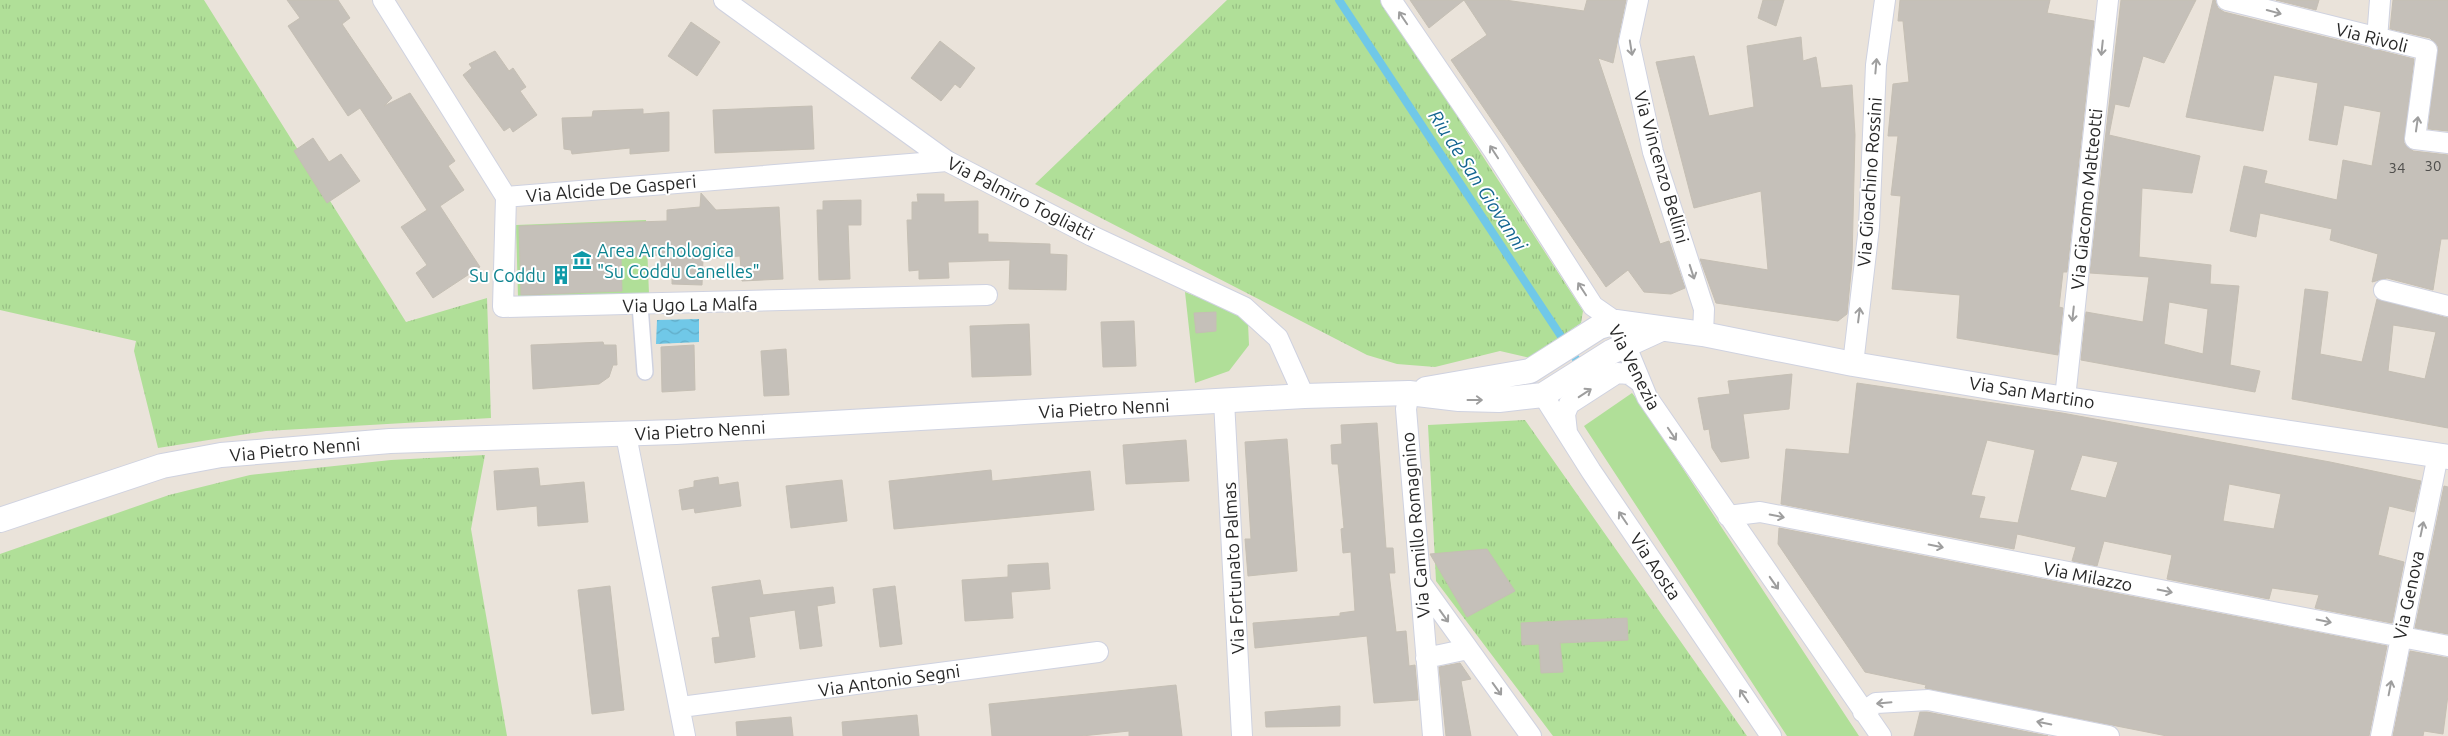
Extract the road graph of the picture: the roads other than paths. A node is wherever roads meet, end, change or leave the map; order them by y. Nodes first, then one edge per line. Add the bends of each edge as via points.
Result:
1 (382, 0) edge
2 (724, 0) edge
3 (1391, 0) edge
4 (1638, 0) edge
5 (1885, 0) edge
6 (2108, 0) edge
7 (2227, 0) edge
8 (2380, 0) edge
9 (2377, 39) junction
10 (2448, 143) edge
11 (947, 162) junction
12 (506, 197) junction
13 (2384, 290) dead end
14 (987, 296) dead end
15 (640, 305) junction
16 (2448, 306) edge
17 (1608, 324) junction
18 (1659, 330) junction
19 (1703, 334) junction
20 (1619, 349) junction
21 (1853, 364) junction
22 (645, 372) dead end
23 (1640, 382) junction
24 (1409, 393) junction
25 (1545, 394) junction
26 (1304, 396) junction
27 (2065, 398) junction
28 (1224, 401) junction
29 (1567, 432) junction
30 (626, 434) junction
31 (2443, 456) edge
32 (1728, 516) junction
33 (0, 520) edge
34 (1420, 582) junction
35 (2399, 636) junction
36 (2448, 646) edge
37 (1468, 649) junction
38 (1098, 652) dead end
39 (1426, 658) junction
40 (681, 707) junction
41 (1863, 712) junction
42 (685, 736) edge
43 (1242, 736) edge
44 (1433, 736) edge
45 (1531, 736) edge
46 (1771, 736) edge
47 (1881, 736) edge
48 (2109, 736) edge
49 (2380, 736) edge

1 - 12 street, Via Alcide De Gasperi
2 - 11 street, Via Palmiro Togliatti
17 -> 3 street, Via Venezia
4 -> 19 street, Via Vincenzo Bellini via 1629,42 1653,152 1704,309
21 -> 5 street, Via Gioachino Rossini via 1869,227 1876,65
6 -> 27 street, Via Giacomo Matteotti
7 -> 9 street, Via Rivoli
8 - 9 street
10 -> 9 street, Via Rivoli via 2415,139 2427,50
11 - 12 street, Via Alcide De Gasperi
11 - 26 street, Via Palmiro Togliatti via 1092,236 1244,307 1278,338
12 - 15 street, Via Ugo La Malfa via 503,307
13 - 16 street
14 - 15 street, Via Ugo La Malfa
15 - 22 street
17 - 18 street, Via San Martino
17 - 20 street, Via Venezia
17 - 24 street, Via Pietro Nenni via 1530,371
18 - 19 street, Via San Martino
18 - 20 street, Via Pietro Nenni
19 - 21 street, Via San Martino
20 - 23 street, Via Venezia
20 - 25 street, Via Pietro Nenni
21 - 27 street, Via San Martino
29 -> 23 street via 1565,414 1568,404 1617,373 1628,374
23 -> 32 street, Via Venezia
24 -> 25 street, Via Pietro Nenni via 1459,400 1499,400
24 - 26 street, Via Pietro Nenni
24 - 34 street, Via Camillo Romagnino via 1406,408
25 - 29 street, Via Aosta
26 - 28 street, Via Pietro Nenni
27 - 31 street, Via San Martino
28 - 30 street, Via Pietro Nenni
28 - 43 street, Via Fortunato Palmas
46 -> 29 street, Via Aosta
30 - 33 street, Via Pietro Nenni via 390,442 221,455 162,466
30 - 40 street
35 -> 31 street, Via Genova
32 -> 35 street, Via Milazzo via 1760,512
32 -> 41 street, Via Venezia
34 -> 37 street
34 - 39 street, Via Camillo Romagnino
35 - 36 street, Via Milazzo
49 -> 35 street, Via Genova
37 - 39 street
37 -> 45 street
38 - 40 street, Via Antonio Segni
39 - 44 street, Via Camillo Romagnino
40 - 42 street
41 - 47 street, Via Venezia
48 -> 41 street via 1928,700 1876,703

